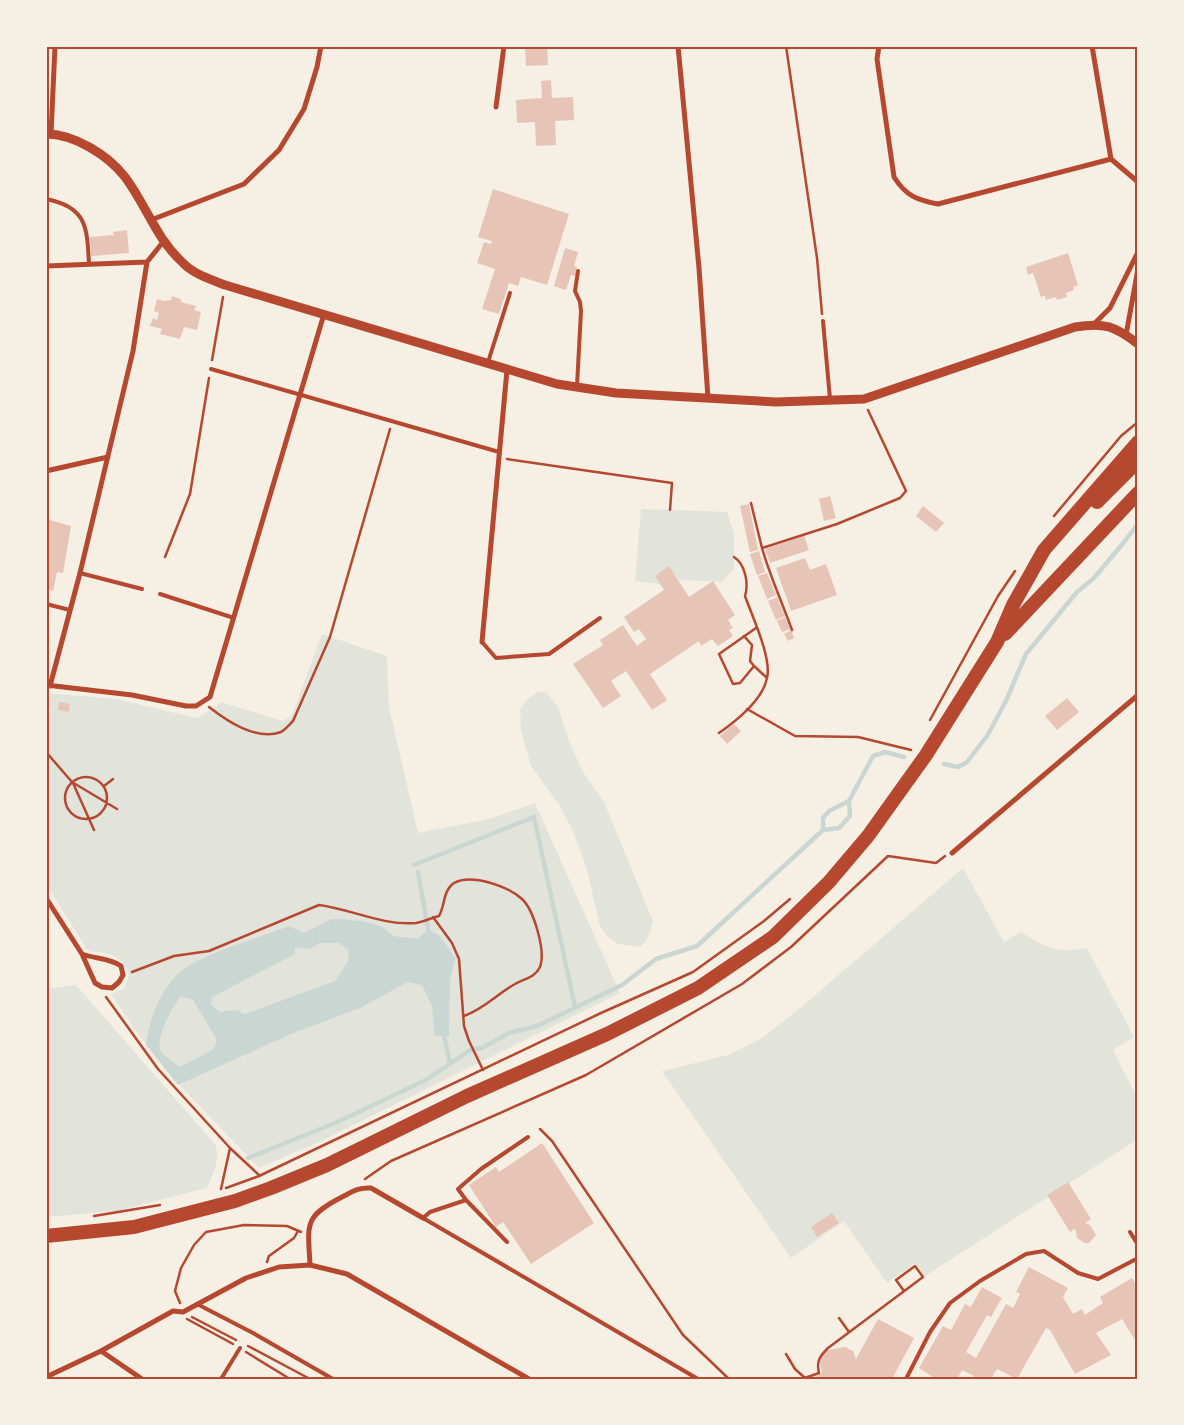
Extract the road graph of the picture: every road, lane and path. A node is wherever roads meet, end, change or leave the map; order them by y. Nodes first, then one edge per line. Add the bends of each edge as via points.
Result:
1 (55, 46) edge
2 (321, 46) edge
3 (504, 46) edge
4 (678, 46) edge
5 (786, 46) edge
6 (879, 46) edge
7 (1092, 46) edge
8 (496, 107) dead end
9 (49, 134) edge
10 (1111, 158) junction
11 (1138, 182) edge
12 (46, 199) edge
13 (150, 220) junction
14 (163, 242) junction
15 (1138, 252) edge
16 (146, 262) junction
17 (89, 264) junction
18 (46, 266) edge
19 (1138, 269) edge
20 (578, 271) dead end
21 (225, 285) junction
22 (510, 293) dead end
23 (324, 314) junction
24 (823, 321) joint
25 (1094, 324) junction
26 (1126, 335) junction
27 (1138, 344) edge
28 (487, 364) junction
29 (211, 369) junction
30 (507, 370) junction
31 (577, 388) junction
32 (300, 395) junction
33 (708, 398) junction
34 (864, 399) junction
35 (830, 401) junction
36 (1138, 422) edge
37 (392, 423) junction
38 (1138, 442) edge
39 (498, 455) junction
40 (108, 457) junction
41 (1138, 461) edge
42 (46, 471) edge
43 (1138, 493) edge
44 (751, 504) dead end
45 (670, 510) dead end
46 (1075, 514) junction
47 (1052, 518) dead end
48 (762, 548) junction
49 (165, 557) dead end
50 (734, 557) dead end
51 (1020, 565) dead end
52 (80, 573) junction
53 (142, 589) dead end
54 (160, 594) dead end
55 (46, 604) edge
56 (70, 610) junction
57 (234, 618) junction
58 (600, 618) dead end
59 (756, 628) junction
60 (792, 630) dead end
61 (744, 636) junction
62 (482, 642) joint
63 (997, 642) junction
64 (754, 666) junction
65 (768, 678) junction
66 (48, 686) edge
67 (1138, 695) edge
68 (204, 703) junction
69 (747, 709) junction
70 (926, 727) dead end
71 (719, 733) dead end
72 (916, 742) dead end
73 (911, 750) junction
74 (46, 752) edge
75 (906, 758) dead end
76 (113, 779) dead end
77 (72, 782) junction
78 (104, 786) junction
79 (107, 804) junction
80 (117, 809) dead end
81 (90, 820) junction
82 (94, 830) dead end
83 (952, 853) dead end
84 (46, 898) edge
85 (792, 898) dead end
86 (433, 918) junction
87 (82, 954) junction
88 (123, 975) junction
89 (95, 983) junction
90 (464, 1016) junction
91 (483, 1070) junction
92 (540, 1130) dead end
93 (528, 1138) dead end
94 (230, 1148) junction
95 (259, 1176) junction
96 (271, 1188) junction
97 (466, 1200) junction
98 (164, 1204) dead end
99 (92, 1216) dead end
100 (423, 1218) junction
101 (298, 1231) junction
102 (1130, 1232) dead end
103 (309, 1235) junction
104 (46, 1236) edge
105 (507, 1242) dead end
106 (1138, 1245) edge
107 (1138, 1258) edge
108 (310, 1265) junction
109 (266, 1271) junction
110 (904, 1291) junction
111 (197, 1304) junction
112 (183, 1312) junction
113 (838, 1318) dead end
114 (849, 1332) junction
115 (240, 1348) dead end
116 (101, 1352) junction
117 (786, 1354) dead end
118 (49, 1377) edge
119 (141, 1378) edge
120 (804, 1378) edge
121 (221, 1379) edge
122 (333, 1379) edge
123 (529, 1379) edge
124 (698, 1379) edge
125 (729, 1379) edge
126 (906, 1379) edge

1 - 9 street
2 - 13 street via 304,109 279,150 244,184
3 - 8 street
4 - 33 street
5 - 24 path
6 - 10 street via 877,59 894,177 902,190 915,199 938,204
7 - 10 street
9 - 13 street via 73,139 93,149 118,170
10 - 11 street
12 - 17 lane via 61,202 80,214 87,230
13 - 14 street
14 - 16 street
14 - 21 street via 190,270
15 - 25 street via 1110,308
16 - 17 street
16 - 40 street via 133,351
17 - 18 street
19 - 26 street
20 - 31 lane via 575,291 581,311
21 - 23 street
21 - 29 path
22 - 28 lane
23 - 28 street
23 - 32 street
24 - 35 lane
25 - 26 street via 1112,327
25 - 34 street via 1075,327
26 - 27 street
28 - 30 street
29 - 32 lane
29 - 49 path via 190,494
30 - 31 street
30 - 39 street
31 - 33 street
32 - 37 lane
32 - 57 street
33 - 35 street
34 - 35 street
34 - 48 path via 906,491 900,498 836,524
36 - 47 path via 1121,436
37 - 39 lane
37 - 68 path via 330,637 293,721 282,731 267,734 228,722
38 - 46 highway
39 - 45 path via 672,483
39 - 62 street
40 - 42 street
40 - 52 street
41 - 46 highway via 1097,502
43 - 63 highway
44 - 48 path
46 - 63 highway via 1044,550 1013,605
48 - 60 path
50 - 59 path via 740,561 748,586 745,596
51 - 70 path via 998,596
52 - 53 lane
52 - 56 street
54 - 57 lane
55 - 56 lane
56 - 66 street
57 - 68 street via 210,697
58 - 62 lane via 550,654 496,658
59 - 61 path
59 - 65 path
61 - 64 path via 752,645 750,661
61 - 64 path via 719,654 733,684 740,684
63 - 96 highway via 926,755 868,836 829,882 773,937 674,1001 467,1096 327,1165
64 - 65 path
65 - 69 path
66 - 68 street via 132,695 186,706
67 - 83 street
69 - 71 path
69 - 73 path via 795,736 836,735
72 - 73 path
73 - 75 path
74 - 77 path
76 - 78 path
77 - 78 path via 82,777 93,778
77 - 79 path
77 - 81 path
77 - 81 path via 66,791 65,802 74,816
78 - 79 path
79 - 80 path
79 - 81 path via 101,814
81 - 82 path
84 - 87 street
85 - 91 path via 693,972
86 - 88 path via 416,923 382,920 320,905 209,951 174,956
86 - 90 path via 452,943 459,959
86 - 90 path via 438,916 446,892 455,882 490,882 524,900 540,938 540,968 530,978 516,983 476,1012
87 - 88 street via 99,960 113,960 121,966
87 - 89 street
88 - 89 street via 112,988
89 - 94 path via 158,1069
90 - 91 path via 468,1041
91 - 95 path
92 - 125 path via 552,1141 683,1335
93 - 97 lane via 481,1169 458,1189
94 - 95 path
94 - 95 path via 221,1190
95 - 96 path
96 - 104 highway via 236,1202 134,1227
97 - 100 lane via 430,1212
97 - 105 lane
98 - 99 path
100 - 103 street via 371,1188 361,1187 321,1208 313,1217
100 - 124 lane
101 - 103 path
101 - 109 path via 294,1238 269,1256
101 - 112 path via 287,1226 244,1225 206,1232 194,1244 181,1268 176,1291
102 - 106 lane
103 - 108 street
107 - 126 lane via 1098,1279 1078,1273 1044,1251 1026,1254 980,1281 950,1304 930,1332
108 - 109 street
108 - 123 street via 347,1274
109 - 111 street
110 - 110 path via 923,1277 915,1266 896,1280
110 - 114 path
111 - 112 street
111 - 122 lane
112 - 116 street via 173,1311
113 - 114 path
114 - 120 path via 819,1357 819,1373
115 - 121 lane
116 - 118 street
116 - 119 street
117 - 120 path

